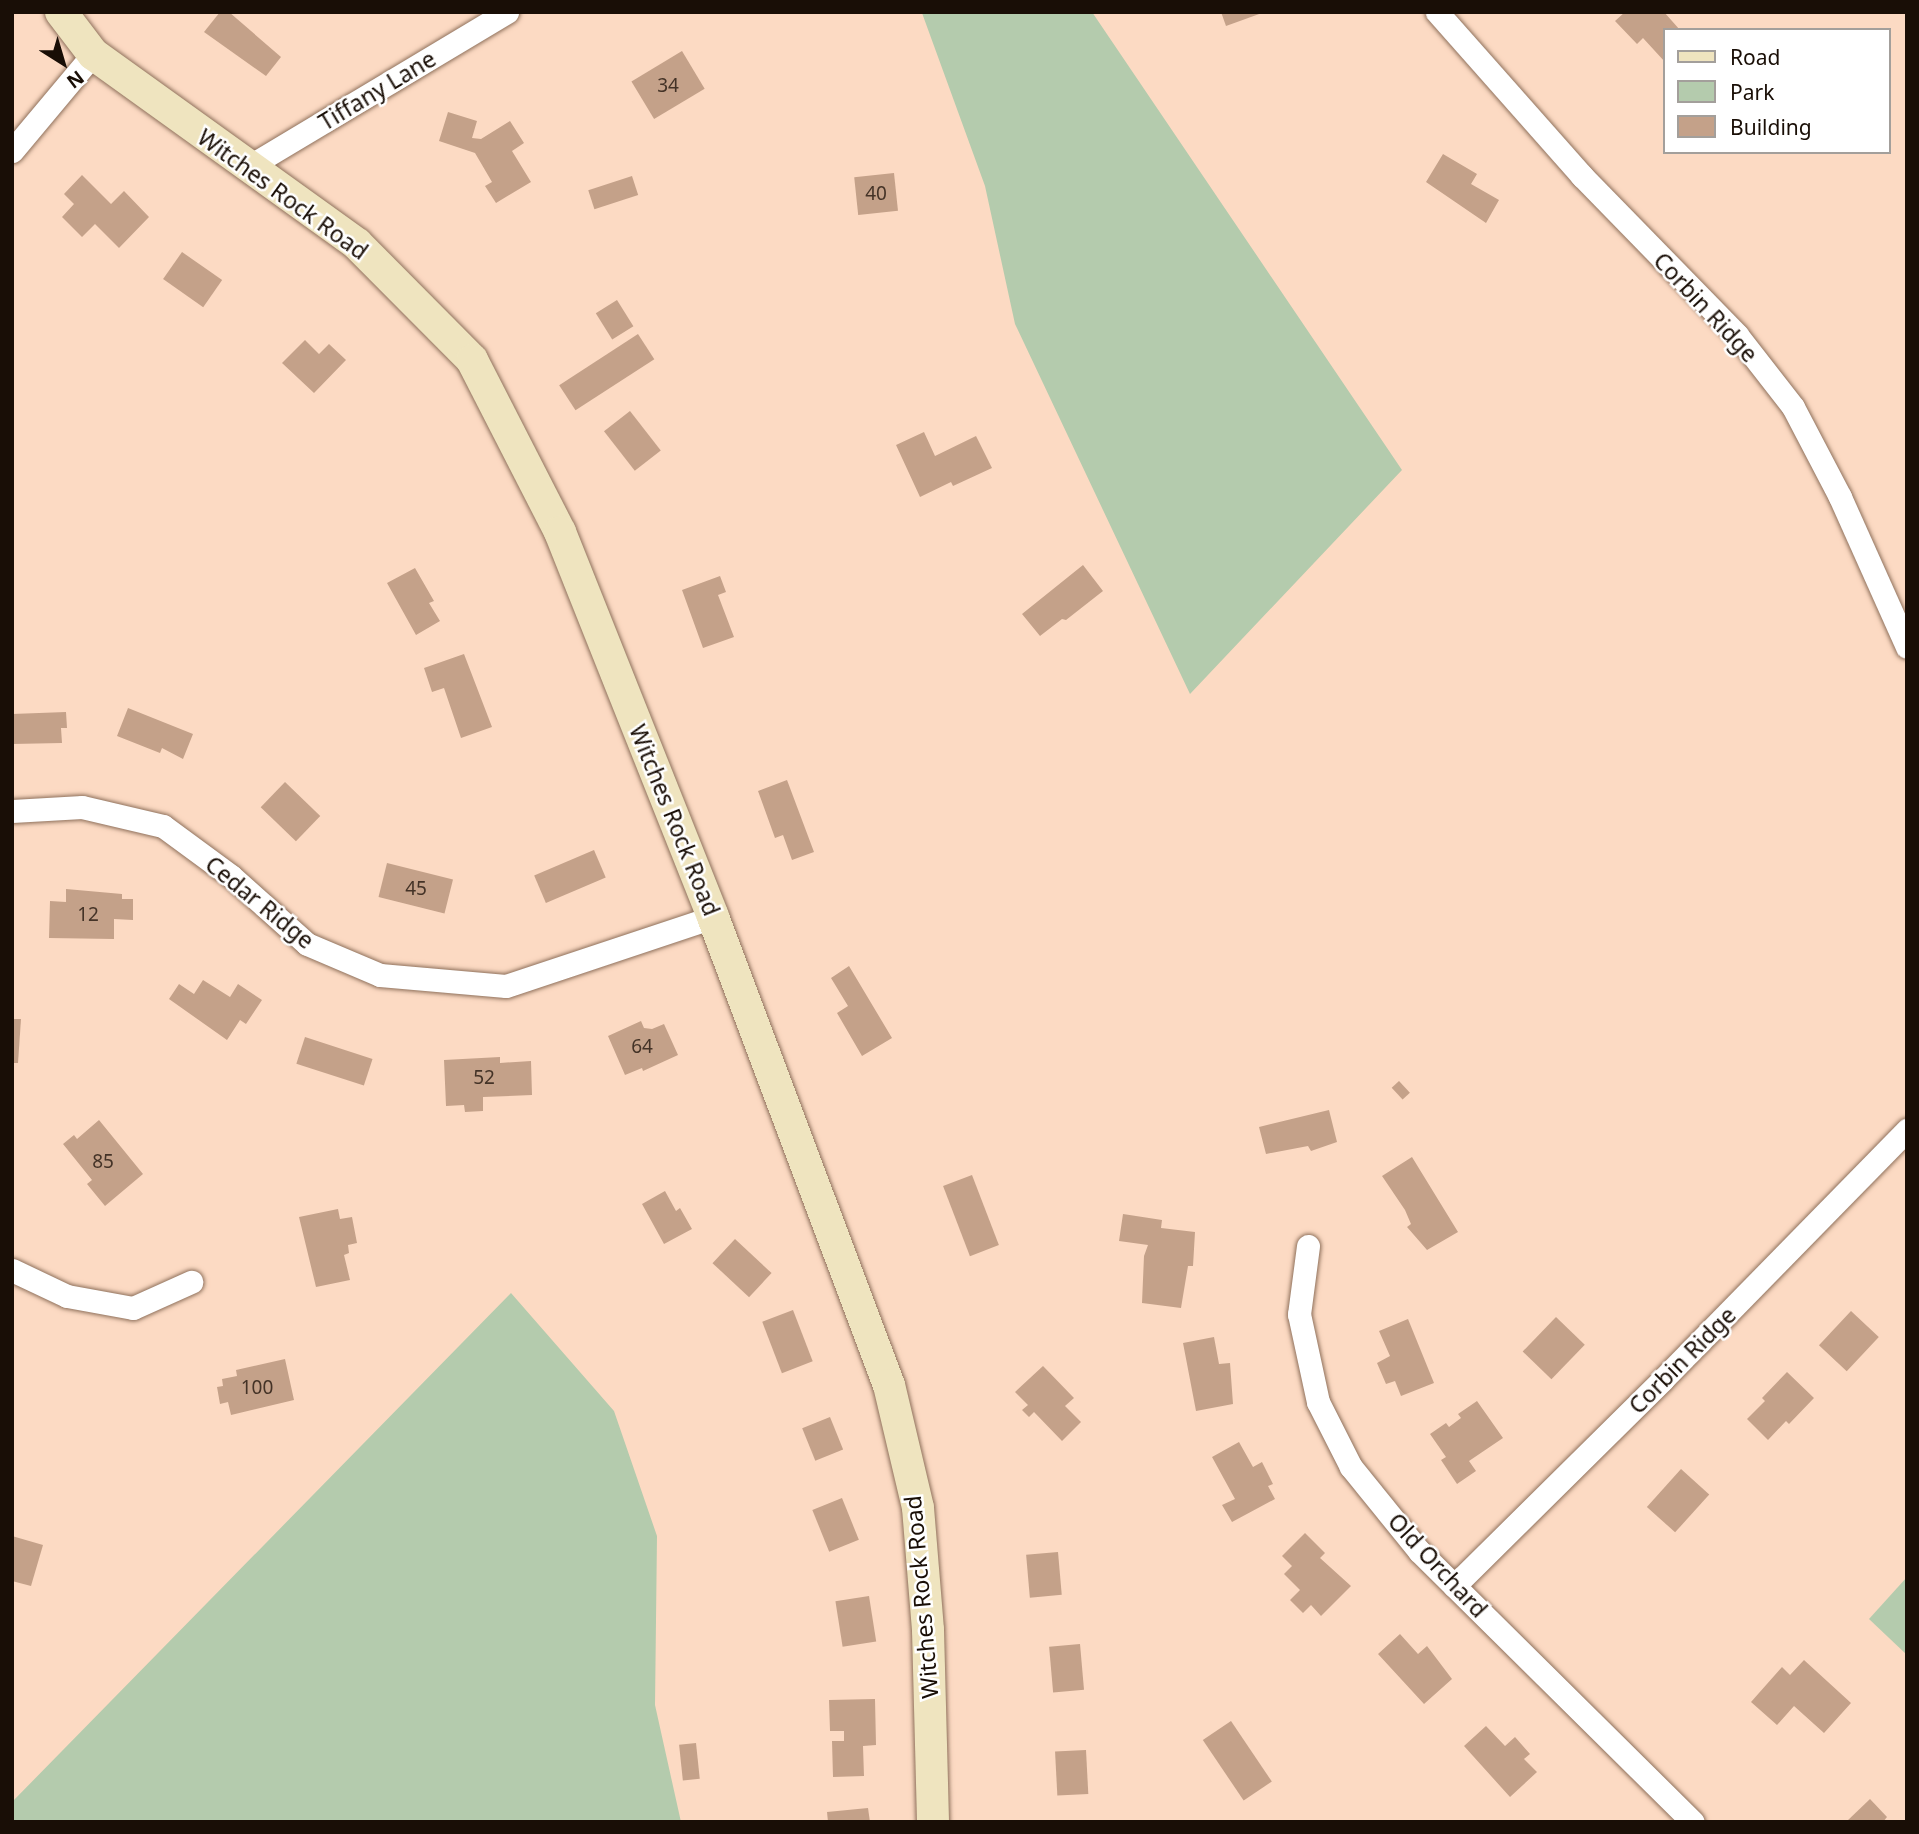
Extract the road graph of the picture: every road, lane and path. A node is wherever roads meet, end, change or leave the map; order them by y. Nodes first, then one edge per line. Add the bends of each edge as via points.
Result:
1 (61, 12) edge
2 (507, 12) edge
3 (1437, 12) edge
4 (93, 54) junction
5 (12, 151) edge
6 (248, 167) junction
7 (1907, 647) edge
8 (12, 811) edge
9 (713, 917) junction
10 (1907, 1130) edge
11 (1308, 1246) dead end
12 (12, 1270) edge
13 (191, 1282) dead end
14 (1454, 1586) junction
15 (933, 1822) edge
16 (1693, 1822) edge

1 - 4 street, Witches Rock Road
2 - 6 street, Tiffany Lane
3 - 7 street, Corbin Ridge via 1582,176 1737,335 1793,407 1840,497
4 - 5 street
4 - 6 street, Witches Rock Road
6 - 9 street, Witches Rock Road via 357,244 472,360 560,533
8 - 9 street, Cedar Ridge via 82,807 163,826 231,876 307,944 380,975 506,986
9 - 15 street, Witches Rock Road via 892,1399 918,1508 928,1630
10 - 14 street, Corbin Ridge
11 - 14 street, Old Orchard via 1299,1314 1318,1402 1351,1467 1419,1551
12 - 13 street via 67,1296 133,1308
14 - 16 street, Old Orchard

